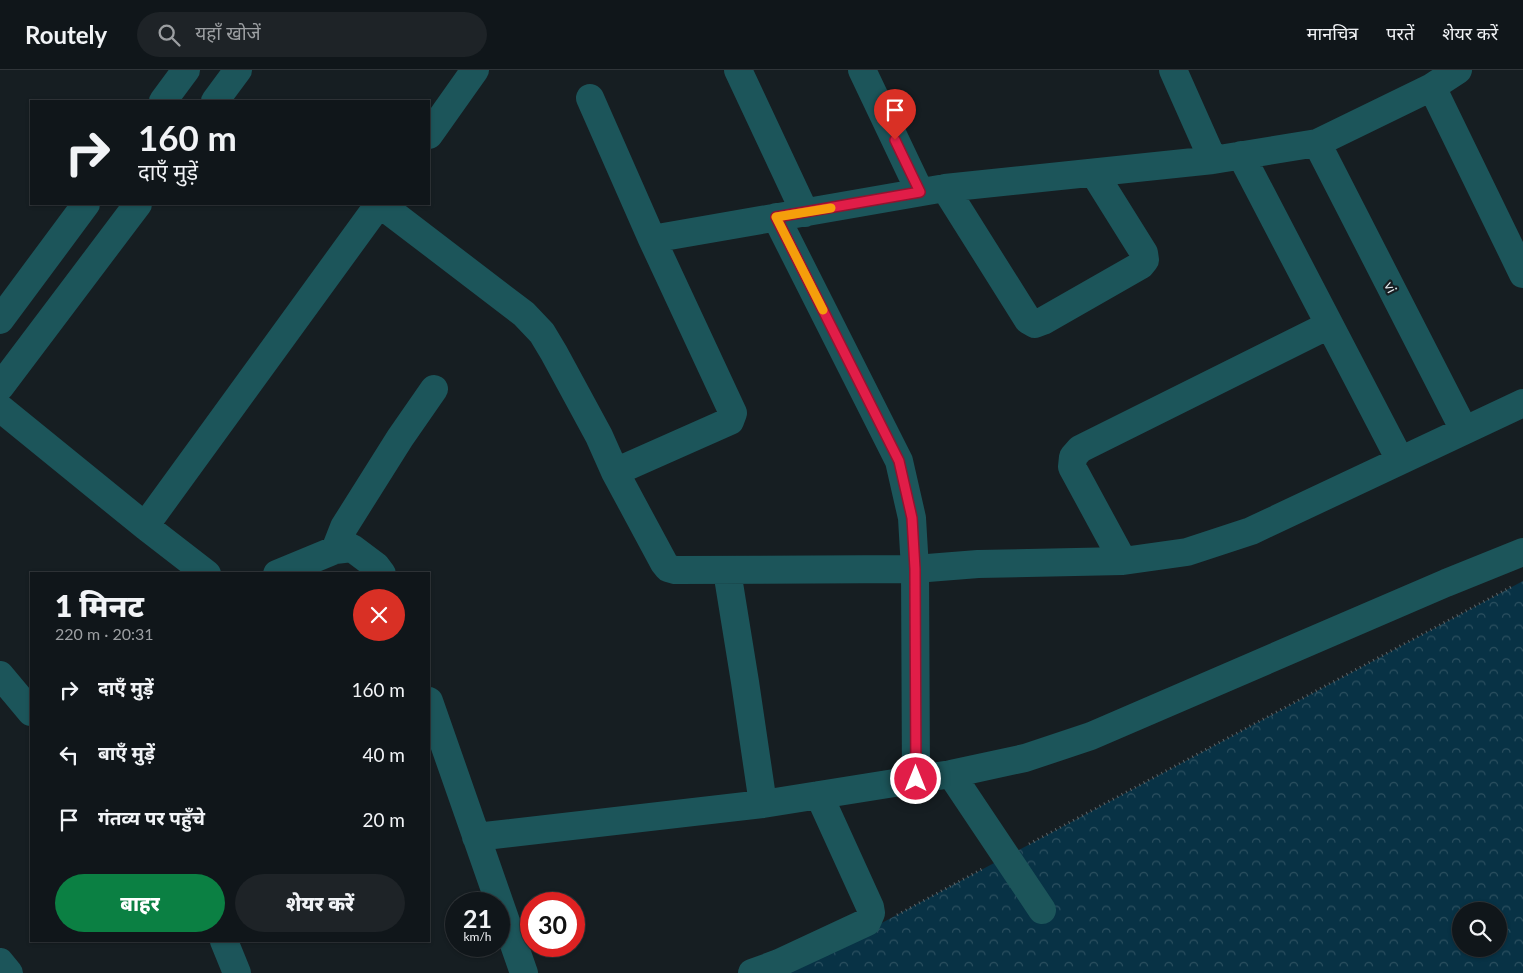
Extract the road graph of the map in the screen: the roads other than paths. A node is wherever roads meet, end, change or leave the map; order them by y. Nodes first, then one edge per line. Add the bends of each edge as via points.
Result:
1 (186, 70) edge
2 (238, 70) edge
3 (475, 70) edge
4 (738, 70) edge
5 (862, 70) edge
6 (1174, 70) edge
7 (1458, 70) edge
8 (1432, 87) junction
9 (590, 98) dead end
10 (163, 100) edge
11 (216, 100) edge
12 (430, 134) edge
13 (1317, 143) junction
14 (1241, 155) junction
15 (1213, 160) junction
16 (1094, 173) junction
17 (933, 190) junction
18 (85, 205) edge
19 (137, 205) edge
20 (379, 205) edge
21 (381, 205) edge
22 (805, 213) junction
23 (776, 217) junction
24 (652, 239) junction
25 (1523, 274) edge
26 (0, 320) edge
27 (1329, 324) junction
28 (0, 388) edge
29 (434, 388) dead end
30 (1523, 403) edge
31 (0, 408) edge
32 (1464, 430) junction
33 (1400, 460) junction
34 (615, 472) junction
35 (145, 526) junction
36 (335, 550) junction
37 (1523, 552) edge
38 (1123, 561) junction
39 (915, 569) junction
40 (727, 571) junction
41 (203, 572) edge
42 (282, 572) edge
43 (380, 572) edge
44 (0, 675) edge
45 (430, 704) edge
46 (30, 711) edge
47 (951, 774) junction
48 (916, 779) junction
49 (819, 795) junction
50 (763, 804) junction
51 (476, 838) junction
52 (1042, 910) dead end
53 (224, 942) edge
54 (0, 962) edge
55 (783, 968) edge
56 (9, 973) edge
57 (238, 973) edge
58 (524, 973) edge
59 (752, 973) edge

1 - 10 street
2 - 11 street
3 - 12 street
4 - 22 street
5 - 17 street
6 - 15 street
7 - 8 street
8 - 13 street
8 - 25 street
9 - 24 street
13 - 14 street
13 - 32 street, vi
14 - 15 street
14 - 27 street
15 - 16 street
16 - 17 street
16 - 17 street via 1144,253 1145,260 1035,324 1028,320
17 - 22 street
18 - 26 street
19 - 28 street
20 - 35 street
21 - 34 street via 524,314 542,333 599,436
22 - 23 street
23 - 24 street
23 - 39 street via 899,461 912,518
24 - 34 street via 732,413 730,421
27 - 33 street
27 - 38 street via 1080,449 1073,457 1072,467
29 - 36 street via 344,527
30 - 32 street
31 - 35 street
32 - 33 street
33 - 38 street via 1251,531 1187,552
34 - 40 street via 668,568
35 - 41 street
36 - 42 street
36 - 43 street via 352,548
37 - 47 street via 1092,736 1025,758
38 - 39 street via 978,564
39 - 40 street
39 - 48 street
40 - 50 street
44 - 46 street
45 - 51 street
47 - 48 street
47 - 52 street
48 - 49 street
49 - 50 street
49 - 55 street via 871,913 867,922
50 - 51 street
51 - 58 street
53 - 57 street
54 - 56 street
55 - 59 street

